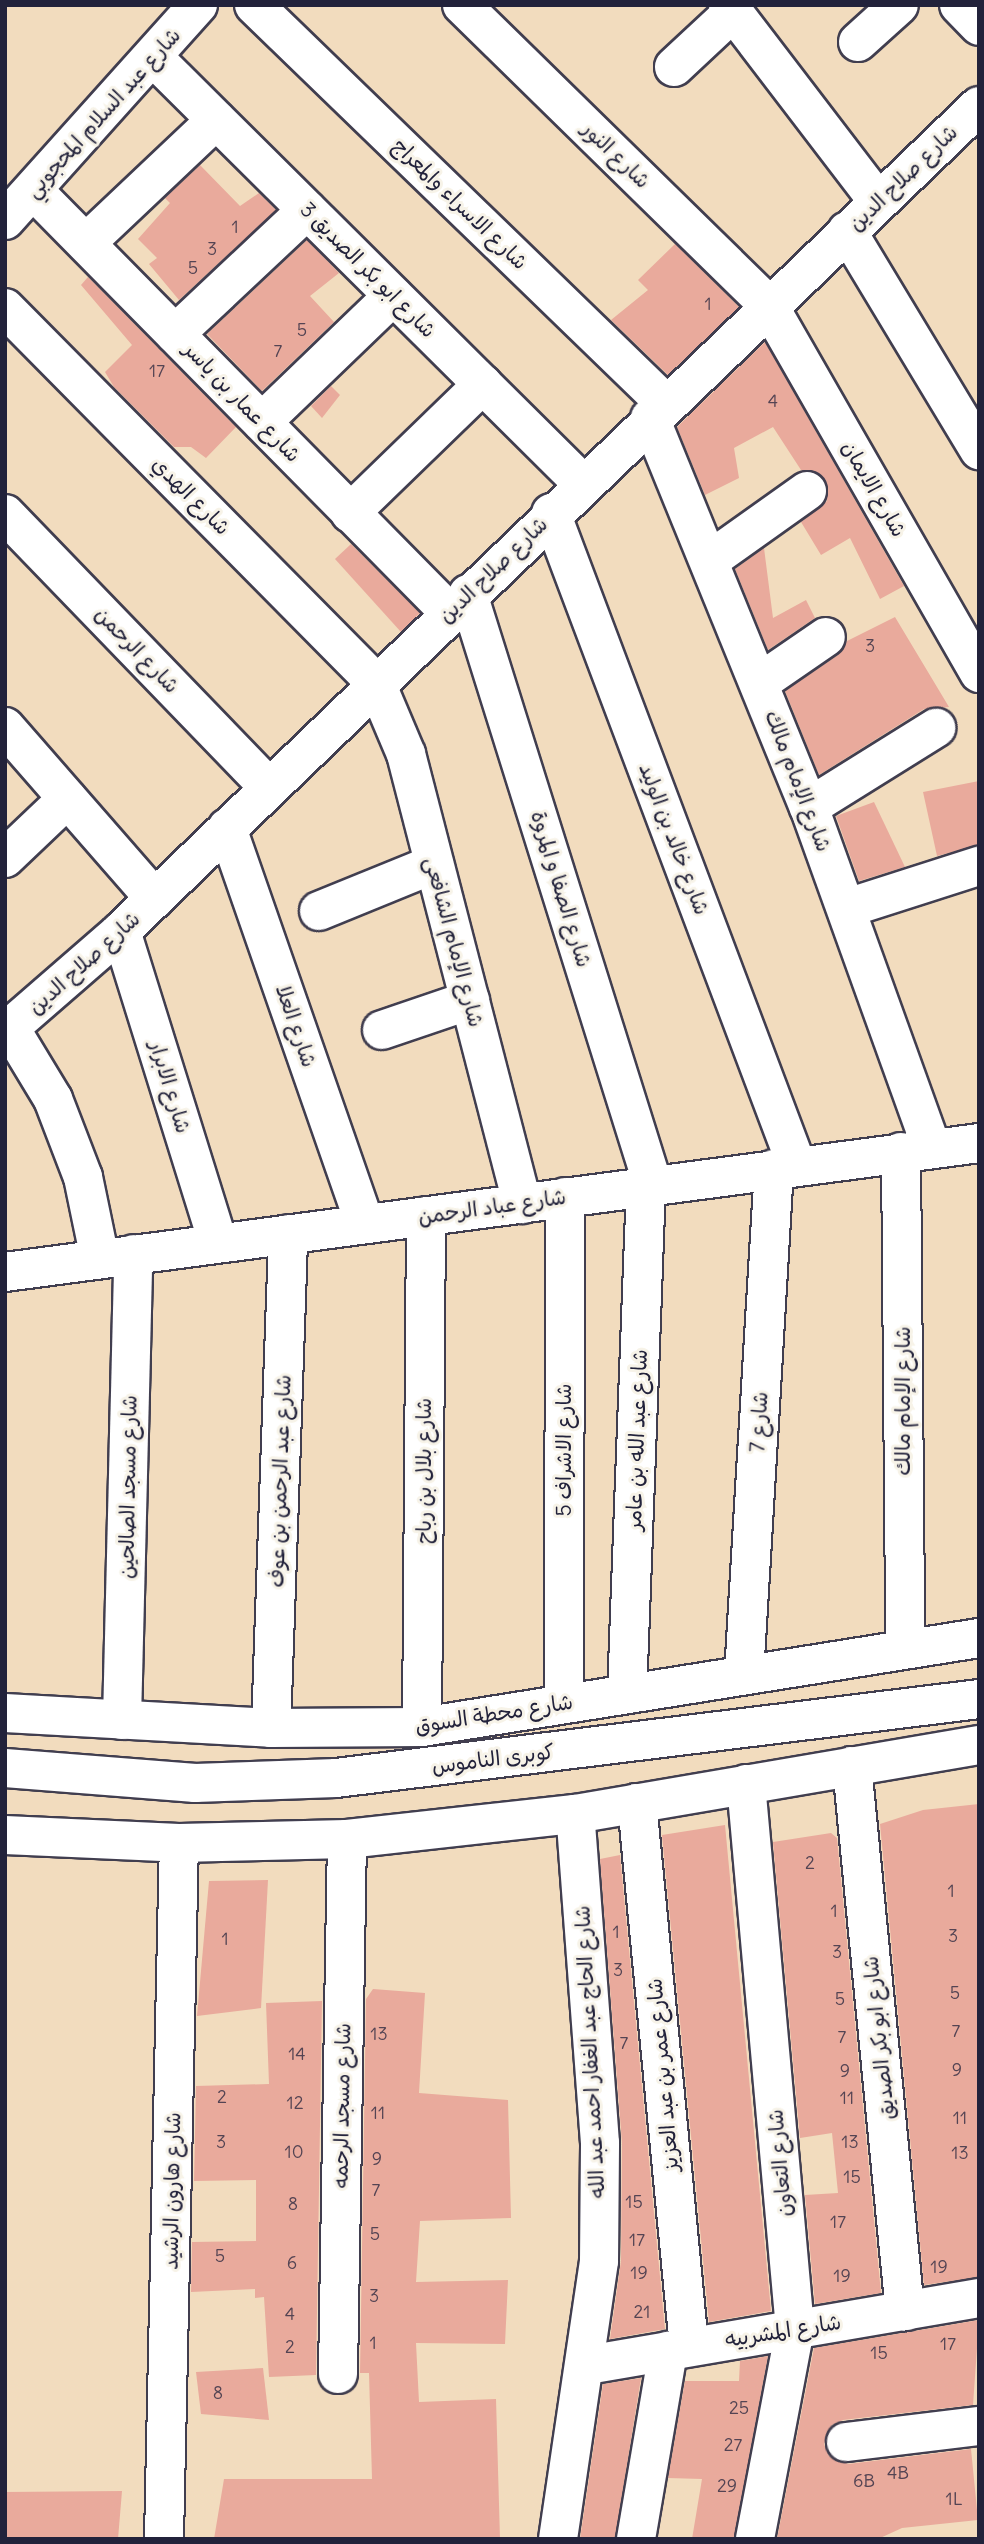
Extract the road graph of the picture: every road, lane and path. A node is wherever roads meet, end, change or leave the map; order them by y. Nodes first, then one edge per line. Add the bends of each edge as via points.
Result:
1 (198, 5) edge
2 (254, 5) edge
3 (463, 5) edge
4 (899, 5) edge
5 (959, 5) edge
6 (731, 8) edge
7 (979, 26) edge
8 (858, 42) dead end
9 (153, 57) junction
10 (674, 67) dead end
11 (979, 106) edge
12 (216, 120) junction
13 (35, 192) junction
14 (878, 201) junction
15 (307, 210) junction
16 (5, 220) edge
17 (847, 231) junction
18 (86, 243) junction
19 (393, 296) junction
20 (769, 306) junction
21 (5, 308) edge
22 (176, 334) junction
23 (483, 384) junction
24 (658, 411) junction
25 (262, 422) junction
26 (979, 450) edge
27 (582, 483) junction
28 (807, 491) dead end
29 (350, 513) junction
30 (551, 513) junction
31 (5, 514) edge
32 (710, 560) junction
33 (458, 603) junction
34 (826, 637) dead end
35 (979, 673) edge
36 (376, 683) junction
37 (759, 683) junction
38 (5, 727) edge
39 (936, 728) dead end
40 (269, 787) junction
41 (67, 799) junction
42 (809, 807) junction
43 (227, 828) junction
44 (5, 858) edge
45 (434, 864) junction
46 (979, 866) edge
47 (155, 899) junction
48 (847, 908) junction
49 (319, 911) dead end
50 (121, 931) junction
51 (470, 1000) junction
52 (8, 1030) edge
53 (382, 1030) dead end
54 (979, 1143) edge
55 (917, 1150) junction
56 (785, 1167) junction
57 (650, 1186) junction
58 (565, 1197) junction
59 (522, 1204) junction
60 (426, 1216) junction
61 (365, 1224) junction
62 (288, 1234) junction
63 (218, 1244) junction
64 (117, 1257) junction
65 (5, 1272) edge
66 (979, 1638) edge
67 (905, 1649) junction
68 (744, 1675) junction
69 (627, 1694) junction
70 (979, 1699) edge
71 (564, 1704) junction
72 (5, 1713) edge
73 (122, 1720) junction
74 (422, 1727) junction
75 (271, 1728) junction
76 (979, 1745) edge
77 (852, 1766) junction
78 (5, 1768) edge
79 (746, 1784) junction
80 (637, 1803) junction
81 (575, 1814) junction
82 (5, 1835) edge
83 (347, 1839) junction
84 (179, 1843) junction
85 (979, 2298) edge
86 (905, 2311) junction
87 (795, 2329) junction
88 (678, 2348) junction
89 (587, 2365) junction
90 (338, 2374) dead end
91 (979, 2426) edge
92 (846, 2442) dead end
93 (164, 2539) edge
94 (558, 2539) edge
95 (636, 2539) edge
96 (755, 2539) edge

1 - 9 street, شارع عبد السلام المحجوبي
2 - 24 street, شارع الاسراء والمعراج
3 - 20 street, شارع النور
4 - 8 street
5 - 7 street
6 - 10 street
6 - 14 street
9 - 12 street, شارع ابو بكر الصديق 3
9 - 13 street, شارع عبد السلام المحجوبي
11 - 14 street, شارع صلاح الدين
12 - 15 street, شارع ابو بكر الصديق 3
12 - 18 street
13 - 16 street, شارع عبد السلام المحجوبي
13 - 18 street, شارع عمار بن ياسر
14 - 17 street, شارع صلاح الدين
15 - 19 street, شارع ابو بكر الصديق 3
15 - 22 street
17 - 20 street, شارع صلاح الدين
17 - 26 street
18 - 22 street, شارع عمار بن ياسر
19 - 23 street, شارع ابو بكر الصديق 3
19 - 25 street
20 - 24 street, شارع صلاح الدين
20 - 35 street, شارع الايمان
21 - 36 street, شارع الهدي
22 - 25 street, شارع عمار بن ياسر
23 - 27 street, شارع ابو بكر الصديق 3
23 - 29 street
24 - 27 street, شارع صلاح الدين
24 - 32 street, شارع الإمام مالك
25 - 29 street, شارع عمار بن ياسر
27 - 30 street, شارع صلاح الدين
28 - 32 street
29 - 33 street, شارع عمار بن ياسر
30 - 33 street, شارع صلاح الدين
30 - 56 street, شارع خالد بن الوليد
31 - 40 street, شارع الرحمن
32 - 37 street, شارع الإمام مالك
33 - 36 street, شارع صلاح الدين
33 - 57 street, شارع الصفا و المروة
34 - 37 street
36 - 40 street, شارع صلاح الدين
36 - 45 street, شارع الإمام الشافعى via 406,754
37 - 42 street, شارع الإمام مالك
38 - 41 street
39 - 42 street
40 - 43 street, شارع صلاح الدين
41 - 44 street
41 - 47 street
42 - 48 street, شارع الإمام مالك
43 - 47 street, شارع صلاح الدين
43 - 61 street, شارع العلا
45 - 49 street
45 - 51 street, شارع الإمام الشافعى
46 - 48 street
47 - 50 street, شارع صلاح الدين
48 - 55 street, شارع الإمام مالك
50 - 52 street, شارع صلاح الدين
50 - 63 street, شارع الابرار
51 - 53 street
51 - 59 street, شارع الإمام الشافعى
52 - 64 street, شارع مسجد الصالحين via 53,1099
54 - 55 street, شارع عباد الرحمن
55 - 56 street, شارع عباد الرحمن
55 - 67 street, شارع الإمام مالك
56 - 57 street, شارع عباد الرحمن
56 - 68 street, شارع 7
57 - 58 street, شارع عباد الرحمن
57 - 69 street, شارع عبد الله بن عامر
58 - 59 street, شارع عباد الرحمن
58 - 71 street, شارع الاشراف 5
59 - 60 street, شارع عباد الرحمن
60 - 61 street, شارع عباد الرحمن
60 - 74 street, شارع بلال بن رباح
61 - 62 street, شارع عباد الرحمن
62 - 63 street, شارع عباد الرحمن
62 - 75 street, شارع عبد الرحمن بن عوف
63 - 64 street, شارع عباد الرحمن
64 - 65 street, شارع عباد الرحمن
64 - 73 street, شارع مسجد الصالحين
66 - 67 street, شارع محطة السوق
67 - 68 street, شارع محطة السوق
68 - 69 street, شارع محطة السوق
69 - 71 street, شارع محطة السوق
70 - 78 street, كوبرى الناموس via 336,1778 195,1783
71 - 74 street, شارع محطة السوق
72 - 73 street, شارع محطة السوق
73 - 75 street, شارع محطة السوق
74 - 75 street, شارع محطة السوق
76 - 77 street
77 - 79 street
77 - 86 street, شارع ابو بكر الصديق
79 - 80 street
79 - 87 street, شارع التعاون
80 - 81 street
80 - 88 street, شارع عمر بن عبد العزيز
81 - 83 street
81 - 89 street, شارع الحاج عبد الغفار احمد عبد الله via 600,2143 599,2261
82 - 84 street
83 - 84 street
83 - 90 street, شارع مسجد الرحمه
84 - 93 street, شارع هارون الرشيد
85 - 86 street, شارع المشربيه
86 - 87 street, شارع المشربيه
87 - 88 street, شارع المشربيه
87 - 96 street, شارع التعاون
88 - 89 street, شارع المشربيه
88 - 95 street, شارع عمر بن عبد العزيز
89 - 94 street, شارع الحاج عبد الغفار احمد عبد الله
91 - 92 street

